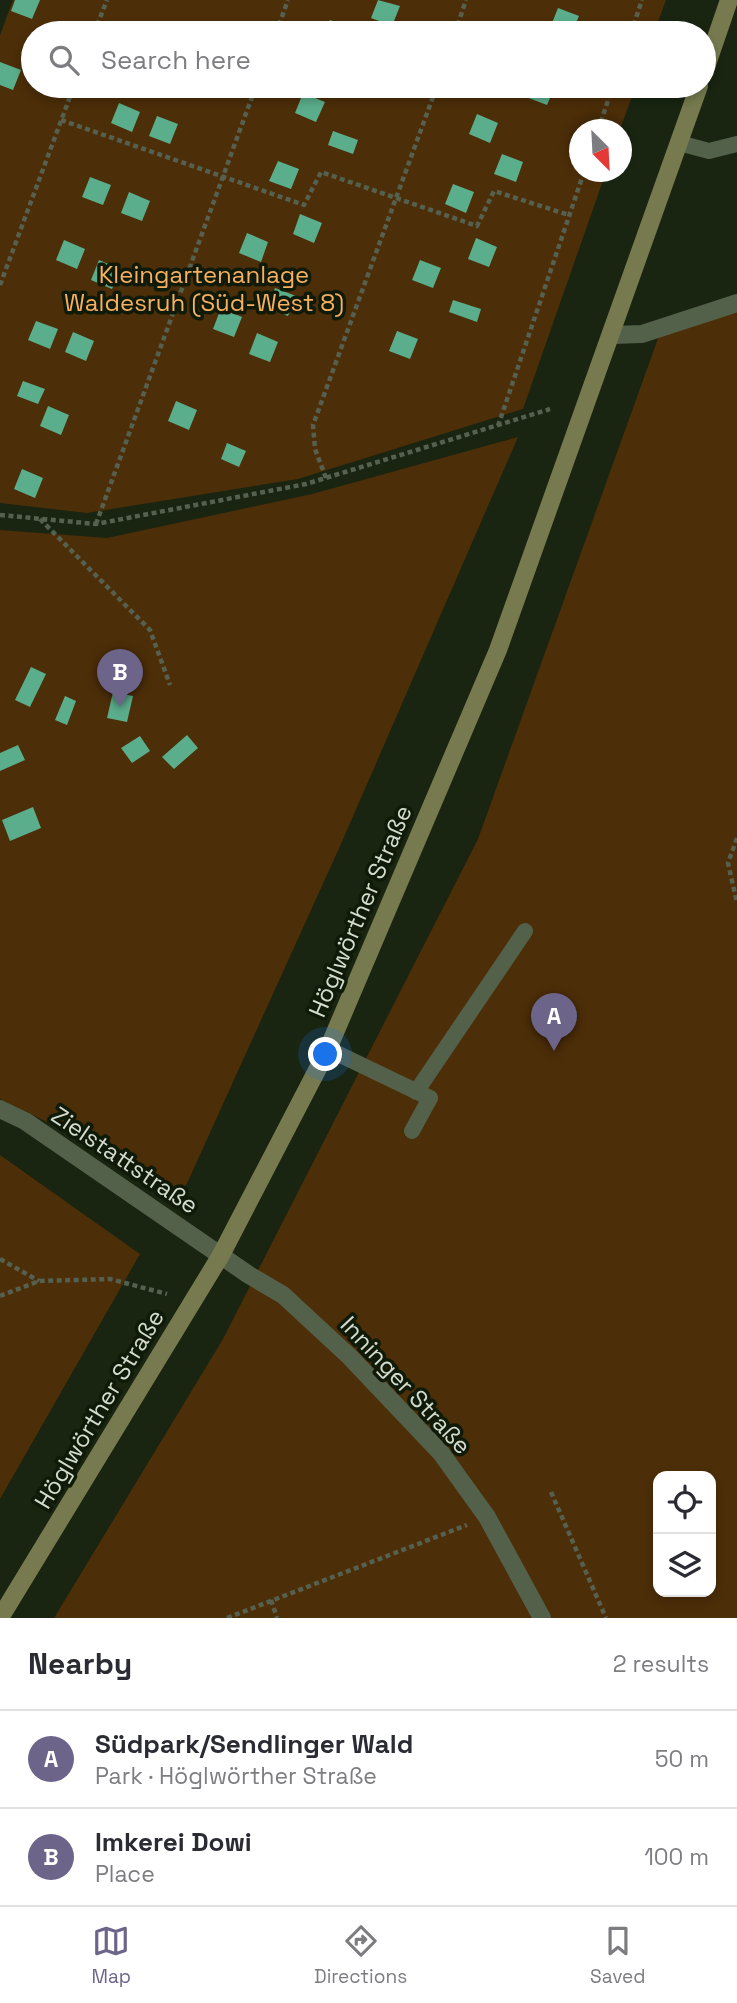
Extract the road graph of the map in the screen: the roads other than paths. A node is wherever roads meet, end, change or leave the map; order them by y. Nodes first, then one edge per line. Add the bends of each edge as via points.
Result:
1 (729, 0) edge
2 (716, 38) edge
3 (695, 98) edge
4 (679, 143) junction
5 (737, 144) edge
6 (737, 303) edge
7 (612, 335) junction
8 (525, 931) dead end
9 (328, 1049) junction
10 (416, 1091) junction
11 (0, 1109) edge
12 (412, 1131) dead end
13 (220, 1255) junction
14 (0, 1618) edge
15 (542, 1618) edge

1 - 2 street
3 - 4 street, Höglwörther Straße
4 - 5 lane via 709,151
4 - 7 street, Höglwörther Straße
6 - 7 street via 642,334
7 - 9 street, Höglwörther Straße via 498,650
8 - 10 lane
9 - 10 lane
9 - 13 street, Höglwörther Straße
10 - 12 lane via 430,1098
11 - 13 street, Zielstattstraße via 25,1121
13 - 14 street, Höglwörther Straße
13 - 15 street, Inninger Straße via 284,1295 441,1453 487,1517

